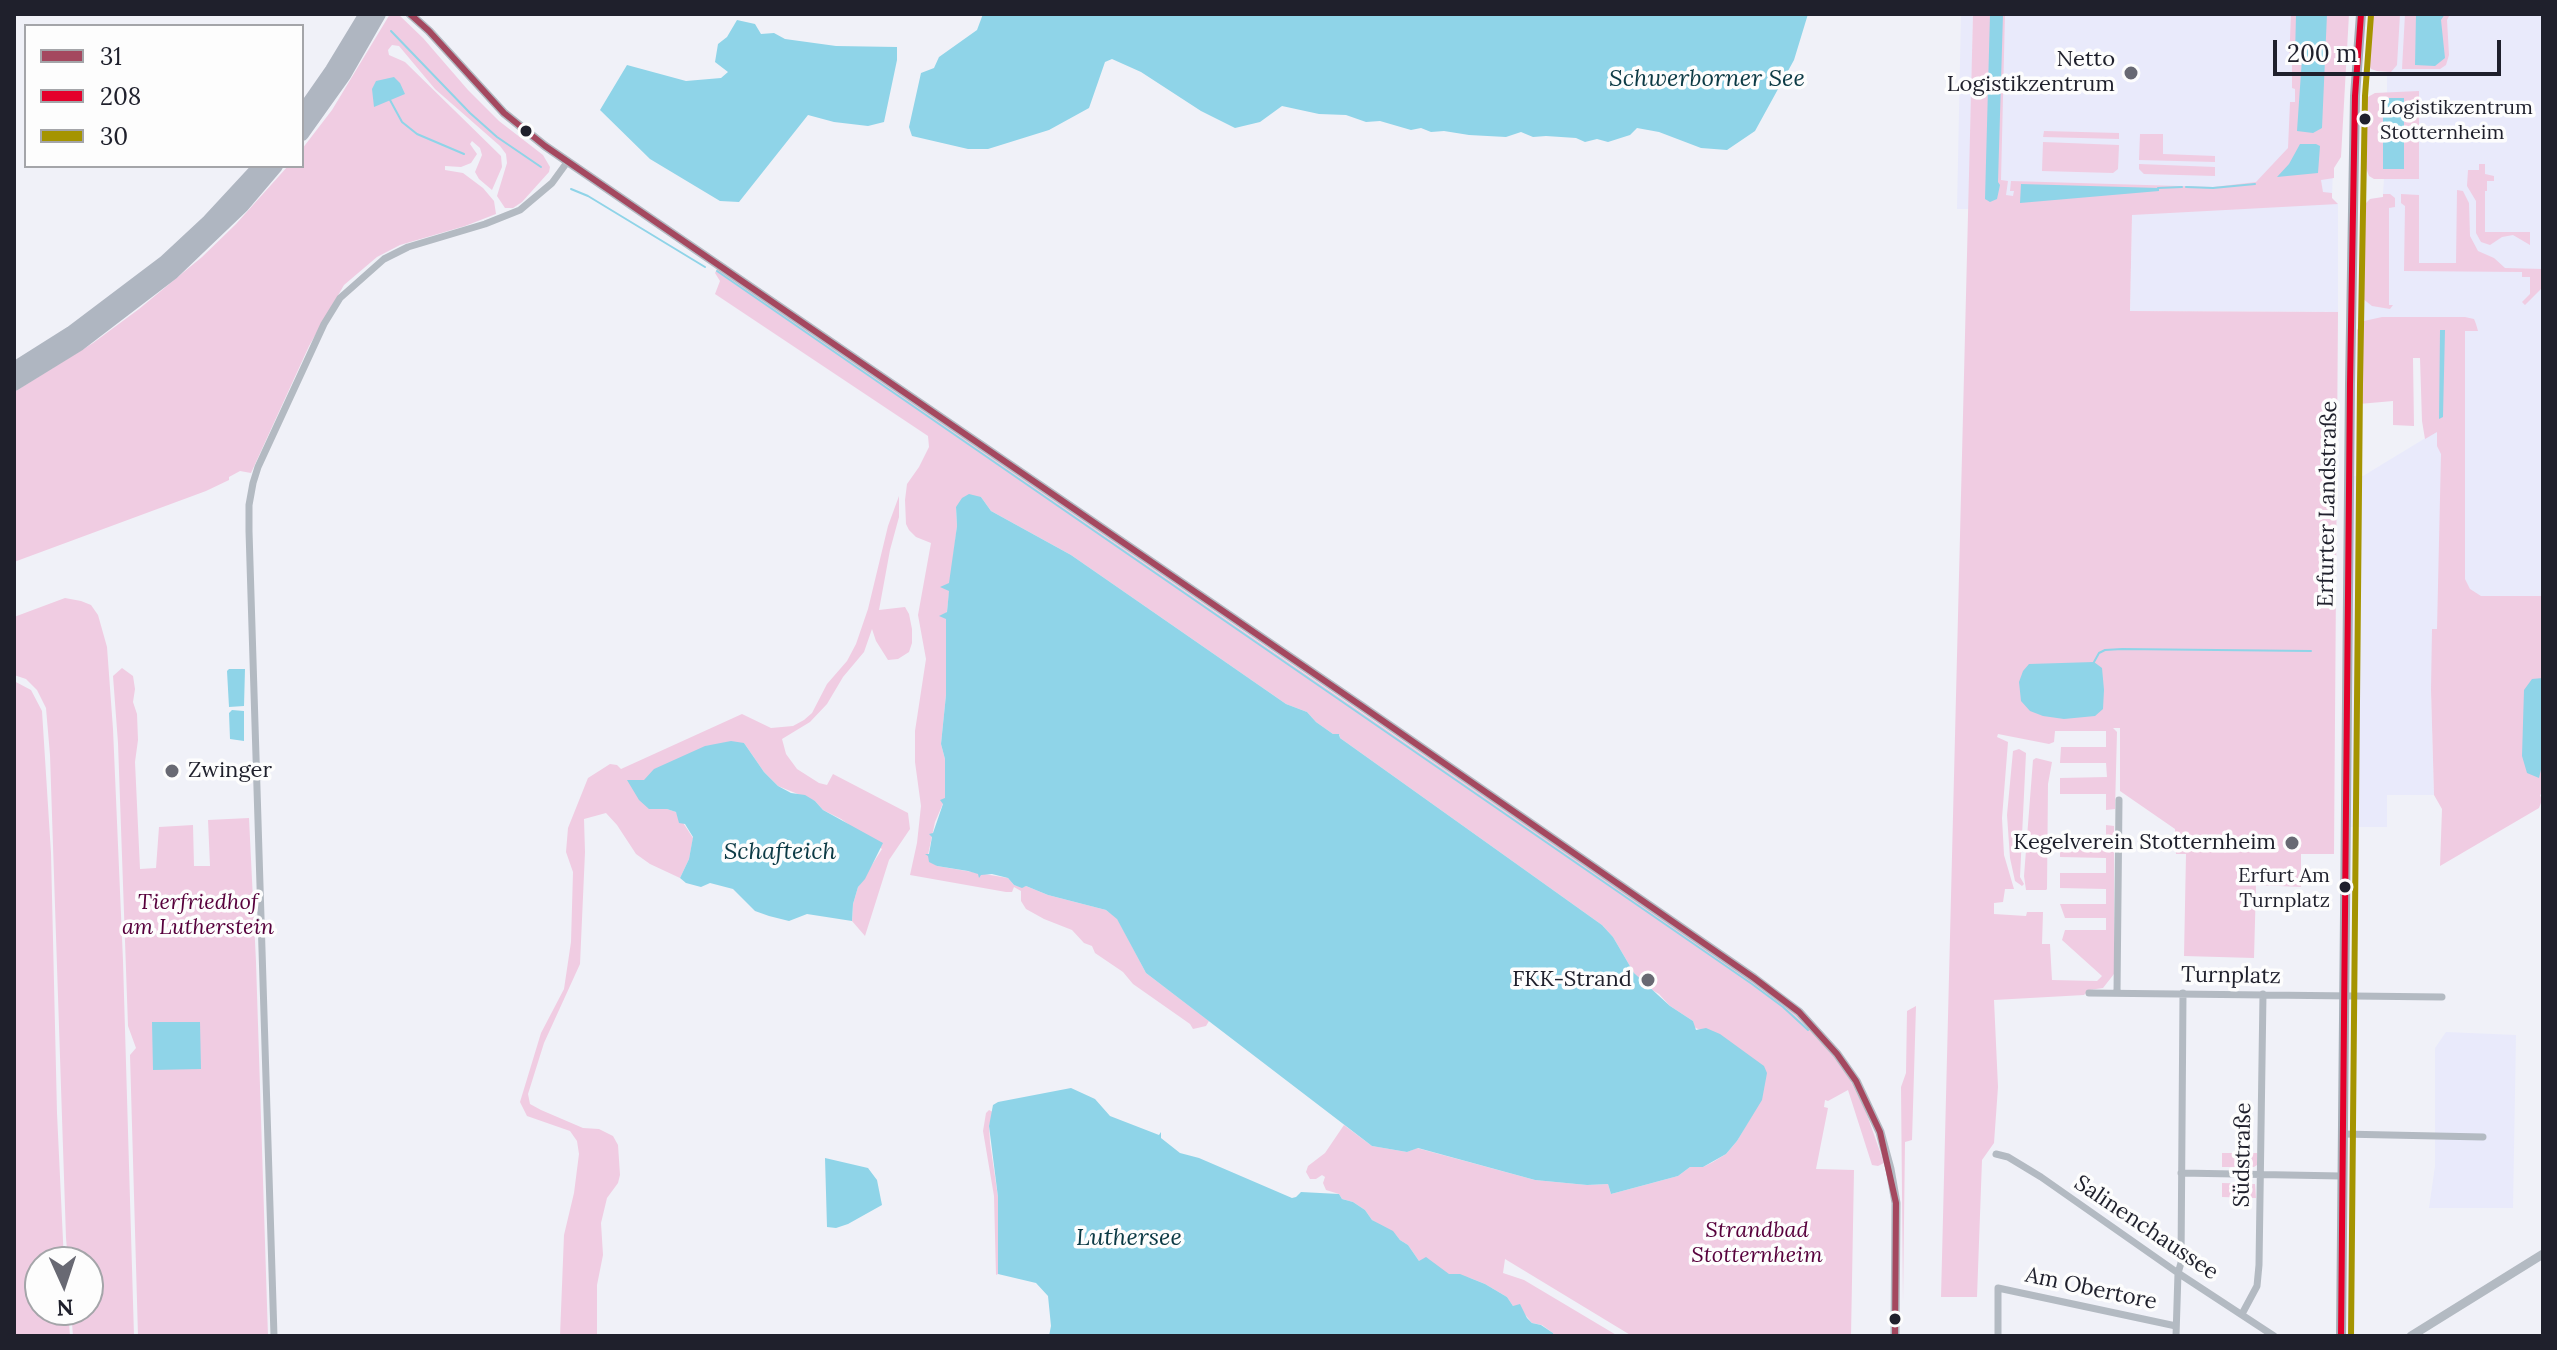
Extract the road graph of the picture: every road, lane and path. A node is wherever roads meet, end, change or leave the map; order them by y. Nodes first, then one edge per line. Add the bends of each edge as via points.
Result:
1 (366, 14) edge
2 (379, 14) edge
3 (410, 14) edge
4 (2361, 14) edge
5 (304, 110) edge
6 (304, 131) edge
7 (568, 161) junction
8 (258, 168) edge
9 (274, 168) edge
10 (14, 369) edge
11 (14, 384) edge
12 (2119, 800) dead end
13 (2089, 993) dead end
14 (2117, 993) junction
15 (2183, 993) junction
16 (2263, 994) junction
17 (2344, 996) junction
18 (2442, 997) dead end
19 (2342, 1134) junction
20 (2483, 1137) dead end
21 (1996, 1154) dead end
22 (2181, 1173) junction
23 (2260, 1175) junction
24 (2341, 1176) junction
25 (2543, 1254) edge
26 (2178, 1273) junction
27 (2242, 1314) junction
28 (2176, 1326) junction
29 (274, 1336) edge
30 (1895, 1336) edge
31 (1998, 1336) edge
32 (2176, 1336) edge
33 (2274, 1336) edge
34 (2341, 1336) edge
35 (2411, 1336) edge

1 - 5 highway
2 - 6 highway
3 - 7 street via 504,113
4 - 17 main road, Erfurter Landstraße via 2350,384
7 - 29 street via 520,210 408,247 384,259 340,298 258,467 249,505 249,541
7 - 30 street via 1799,1012 1856,1081 1880,1132 1894,1189
8 - 10 highway via 165,262
9 - 11 highway via 172,273 79,344
12 - 14 street
13 - 14 street, Turnplatz
14 - 15 street, Turnplatz
15 - 16 street, Turnplatz
15 - 22 street
16 - 17 street, Turnplatz
16 - 23 street, Südstraße
17 - 18 street
17 - 19 main road, Erfurter Landstraße
19 - 20 street
19 - 24 main road, Erfurter Landstraße
21 - 26 street, Salinenchaussee via 2041,1177
22 - 23 street
22 - 26 street
23 - 24 street
23 - 27 street, Südstraße via 2257,1286
24 - 34 main road, Erfurter Landstraße
25 - 35 street
26 - 27 street, Salinenchaussee
26 - 28 street
27 - 33 street, Salinenchaussee
28 - 31 street, Am Obertore via 1998,1288
28 - 32 street

